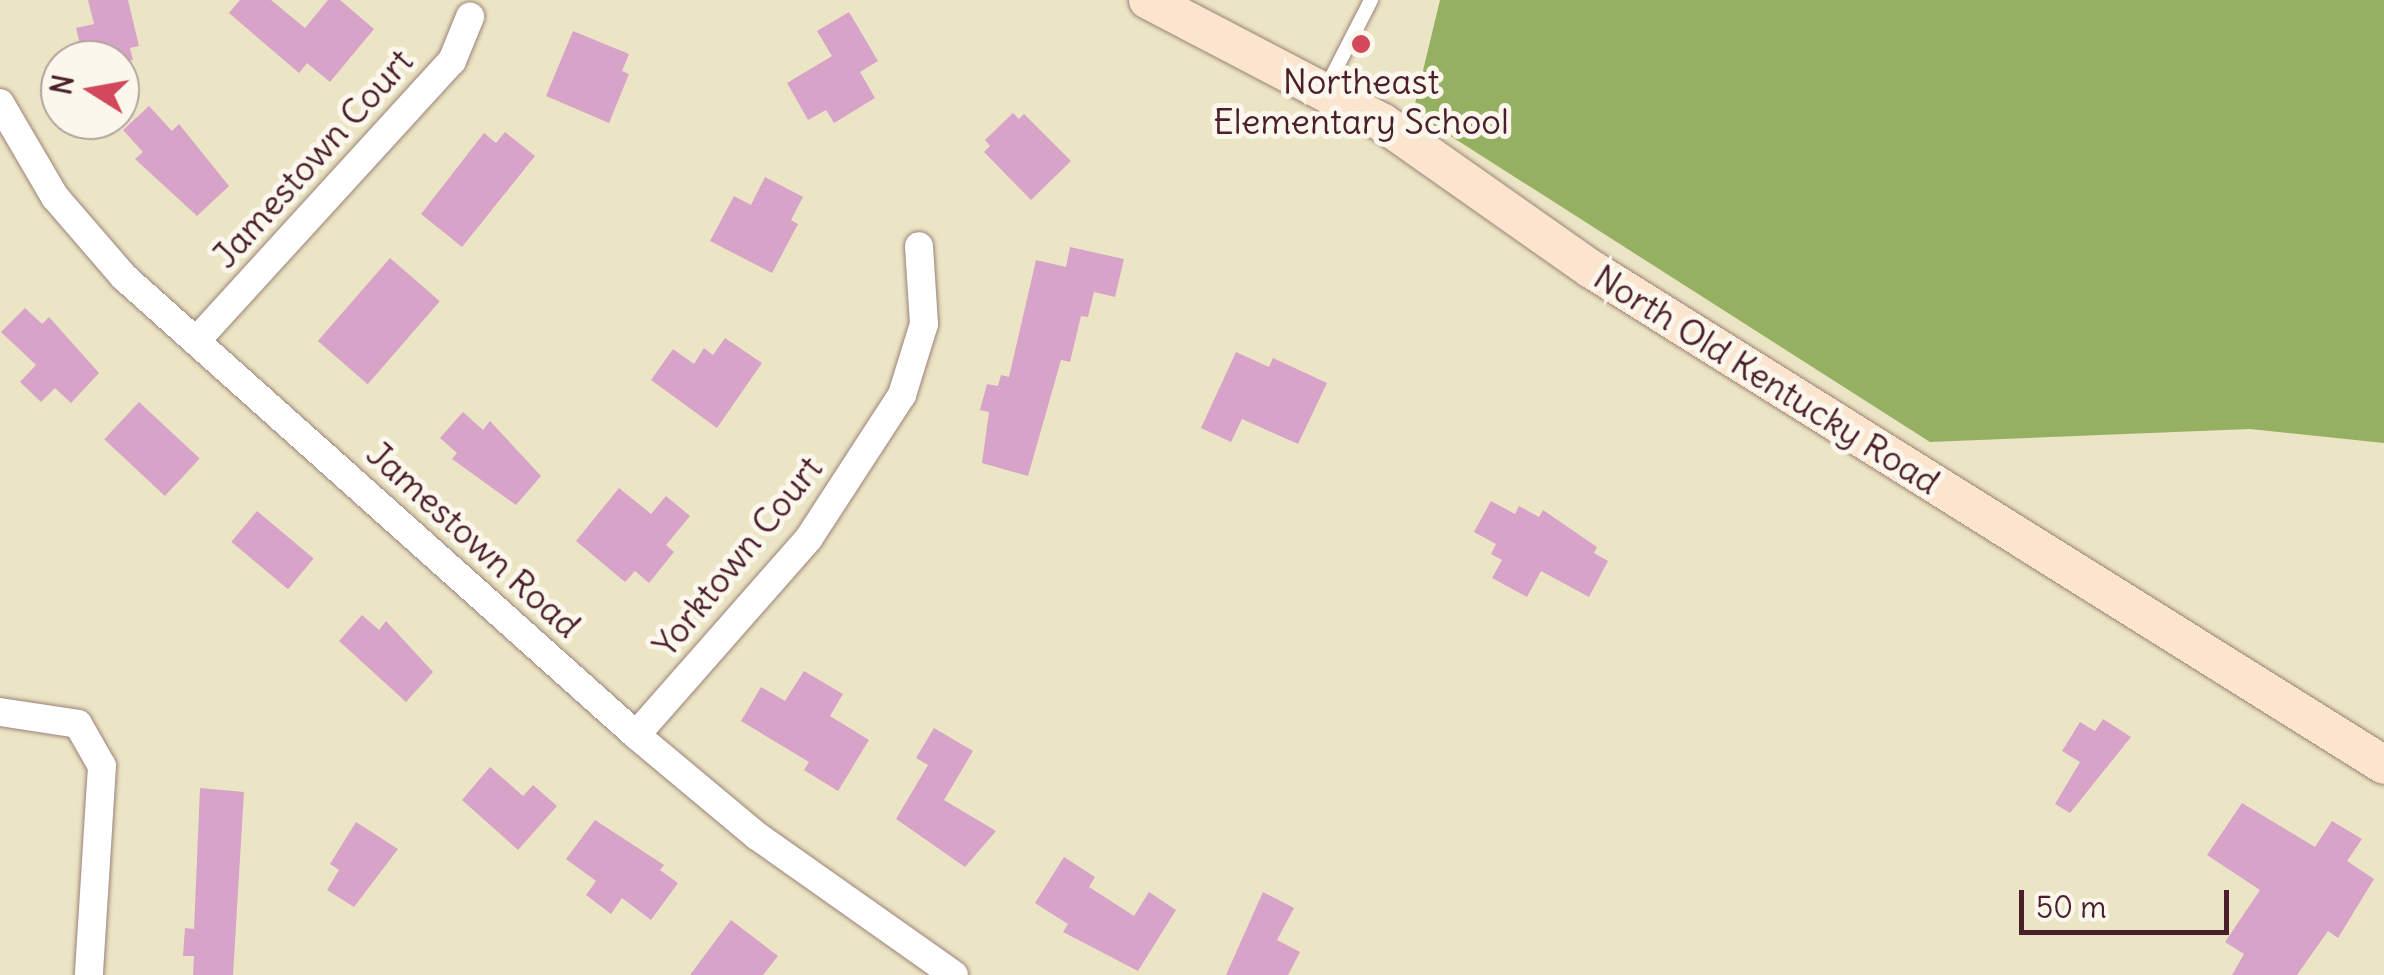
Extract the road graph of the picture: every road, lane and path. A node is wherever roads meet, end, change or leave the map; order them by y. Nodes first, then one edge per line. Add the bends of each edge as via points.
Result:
1 (1148, 0) edge
2 (1371, 0) edge
3 (470, 17) dead end
4 (1325, 91) junction
5 (0, 103) edge
6 (919, 246) dead end
7 (196, 340) junction
8 (0, 712) edge
9 (636, 735) junction
10 (2384, 764) edge
11 (88, 975) edge
12 (954, 975) edge

1 - 4 street, North Old Kentucky Road
2 - 4 lane
3 - 7 street, Jamestown Court via 452,61
4 - 10 street, North Old Kentucky Road via 1383,123 1590,269
5 - 7 street, Jamestown Road via 55,197 124,277
6 - 9 street, Yorktown Court via 924,324 902,395 810,538
7 - 9 street, Jamestown Road
8 - 11 street via 78,724 102,766
9 - 12 street, Jamestown Road via 772,846

